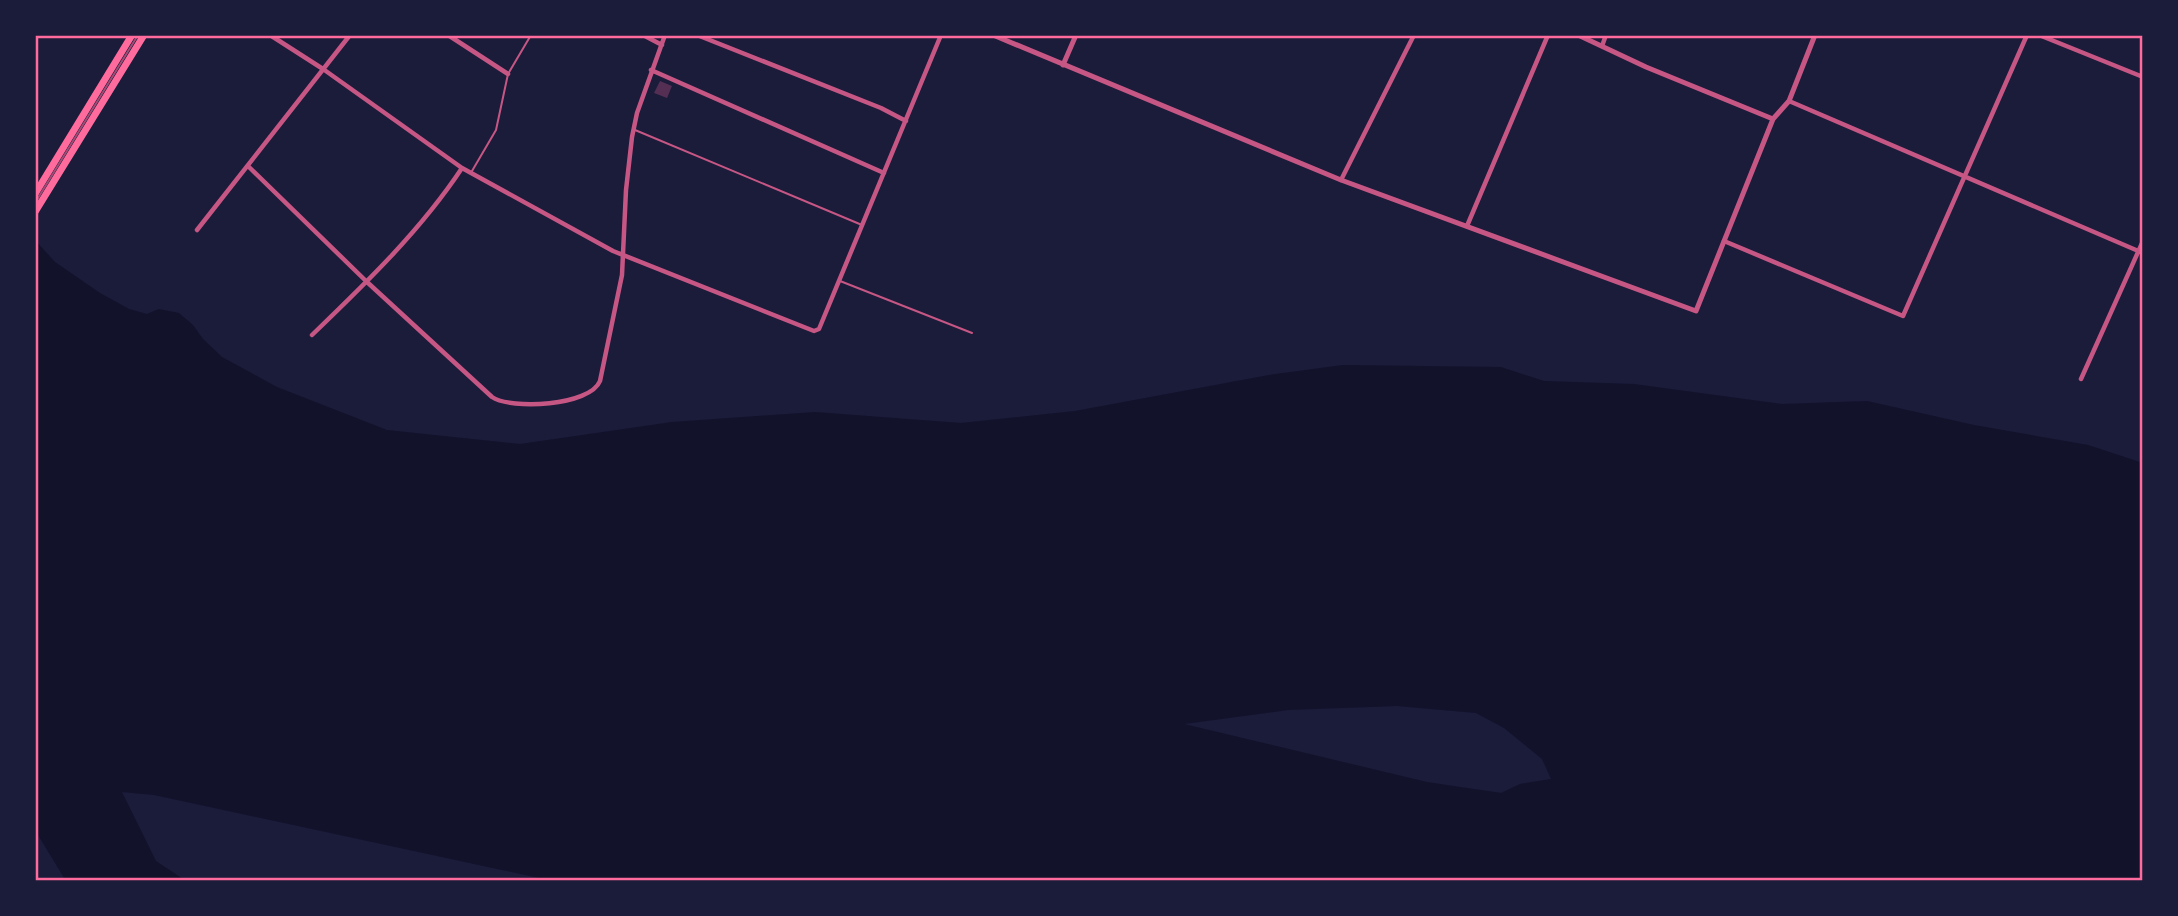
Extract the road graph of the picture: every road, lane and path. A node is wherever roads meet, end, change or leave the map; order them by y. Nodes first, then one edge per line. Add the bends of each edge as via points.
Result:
1 (132, 35) edge
2 (144, 35) edge
3 (270, 35) edge
4 (350, 35) edge
5 (448, 35) edge
6 (531, 35) edge
7 (643, 35) edge
8 (665, 35) edge
9 (697, 35) edge
10 (941, 35) edge
11 (993, 35) edge
12 (1076, 35) edge
13 (1414, 35) edge
14 (1548, 35) edge
15 (1578, 35) edge
16 (1606, 35) edge
17 (1815, 35) edge
18 (2027, 35) edge
19 (2039, 35) edge
20 (662, 45) junction
21 (1602, 46) junction
22 (1063, 65) junction
23 (323, 69) junction
24 (651, 70) junction
25 (508, 74) junction
26 (2143, 77) edge
27 (1789, 101) junction
28 (1773, 120) junction
29 (905, 121) junction
30 (634, 130) junction
31 (249, 167) junction
32 (462, 168) junction
33 (471, 172) junction
34 (884, 173) junction
35 (1964, 177) junction
36 (1341, 180) junction
37 (35, 194) edge
38 (35, 212) edge
39 (862, 225) junction
40 (1466, 226) junction
41 (197, 230) dead end
42 (1724, 241) junction
43 (2143, 241) edge
44 (2141, 252) edge
45 (622, 255) junction
46 (839, 280) junction
47 (367, 282) junction
48 (972, 333) dead end
49 (312, 335) dead end
50 (2081, 379) dead end

1 - 37 main road
2 - 38 main road
3 - 23 street
4 - 23 street
5 - 25 street
6 - 25 lane
7 - 20 street
8 - 20 street
9 - 29 street
10 - 29 street
11 - 22 street
12 - 22 street
13 - 36 street
14 - 40 street
15 - 21 street
16 - 21 street
17 - 27 street
18 - 35 street
19 - 26 street
20 - 24 street
21 - 28 street
22 - 36 street
23 - 31 street
23 - 32 street
24 - 30 street
24 - 34 street
25 - 33 lane via 496,130
27 - 28 street
27 - 35 street
28 - 42 street
29 - 34 street
30 - 39 lane
30 - 45 street
31 - 41 street
31 - 47 street
32 - 33 street
32 - 47 street via 440,201
33 - 45 street
34 - 39 street
35 - 42 street via 1903,316
35 - 44 street
36 - 40 street
39 - 46 street
40 - 42 street via 1696,312
43 - 44 street
44 - 50 street
45 - 46 street via 817,331
45 - 47 street via 622,275 599,383 556,404 496,400
46 - 48 lane
47 - 49 street

